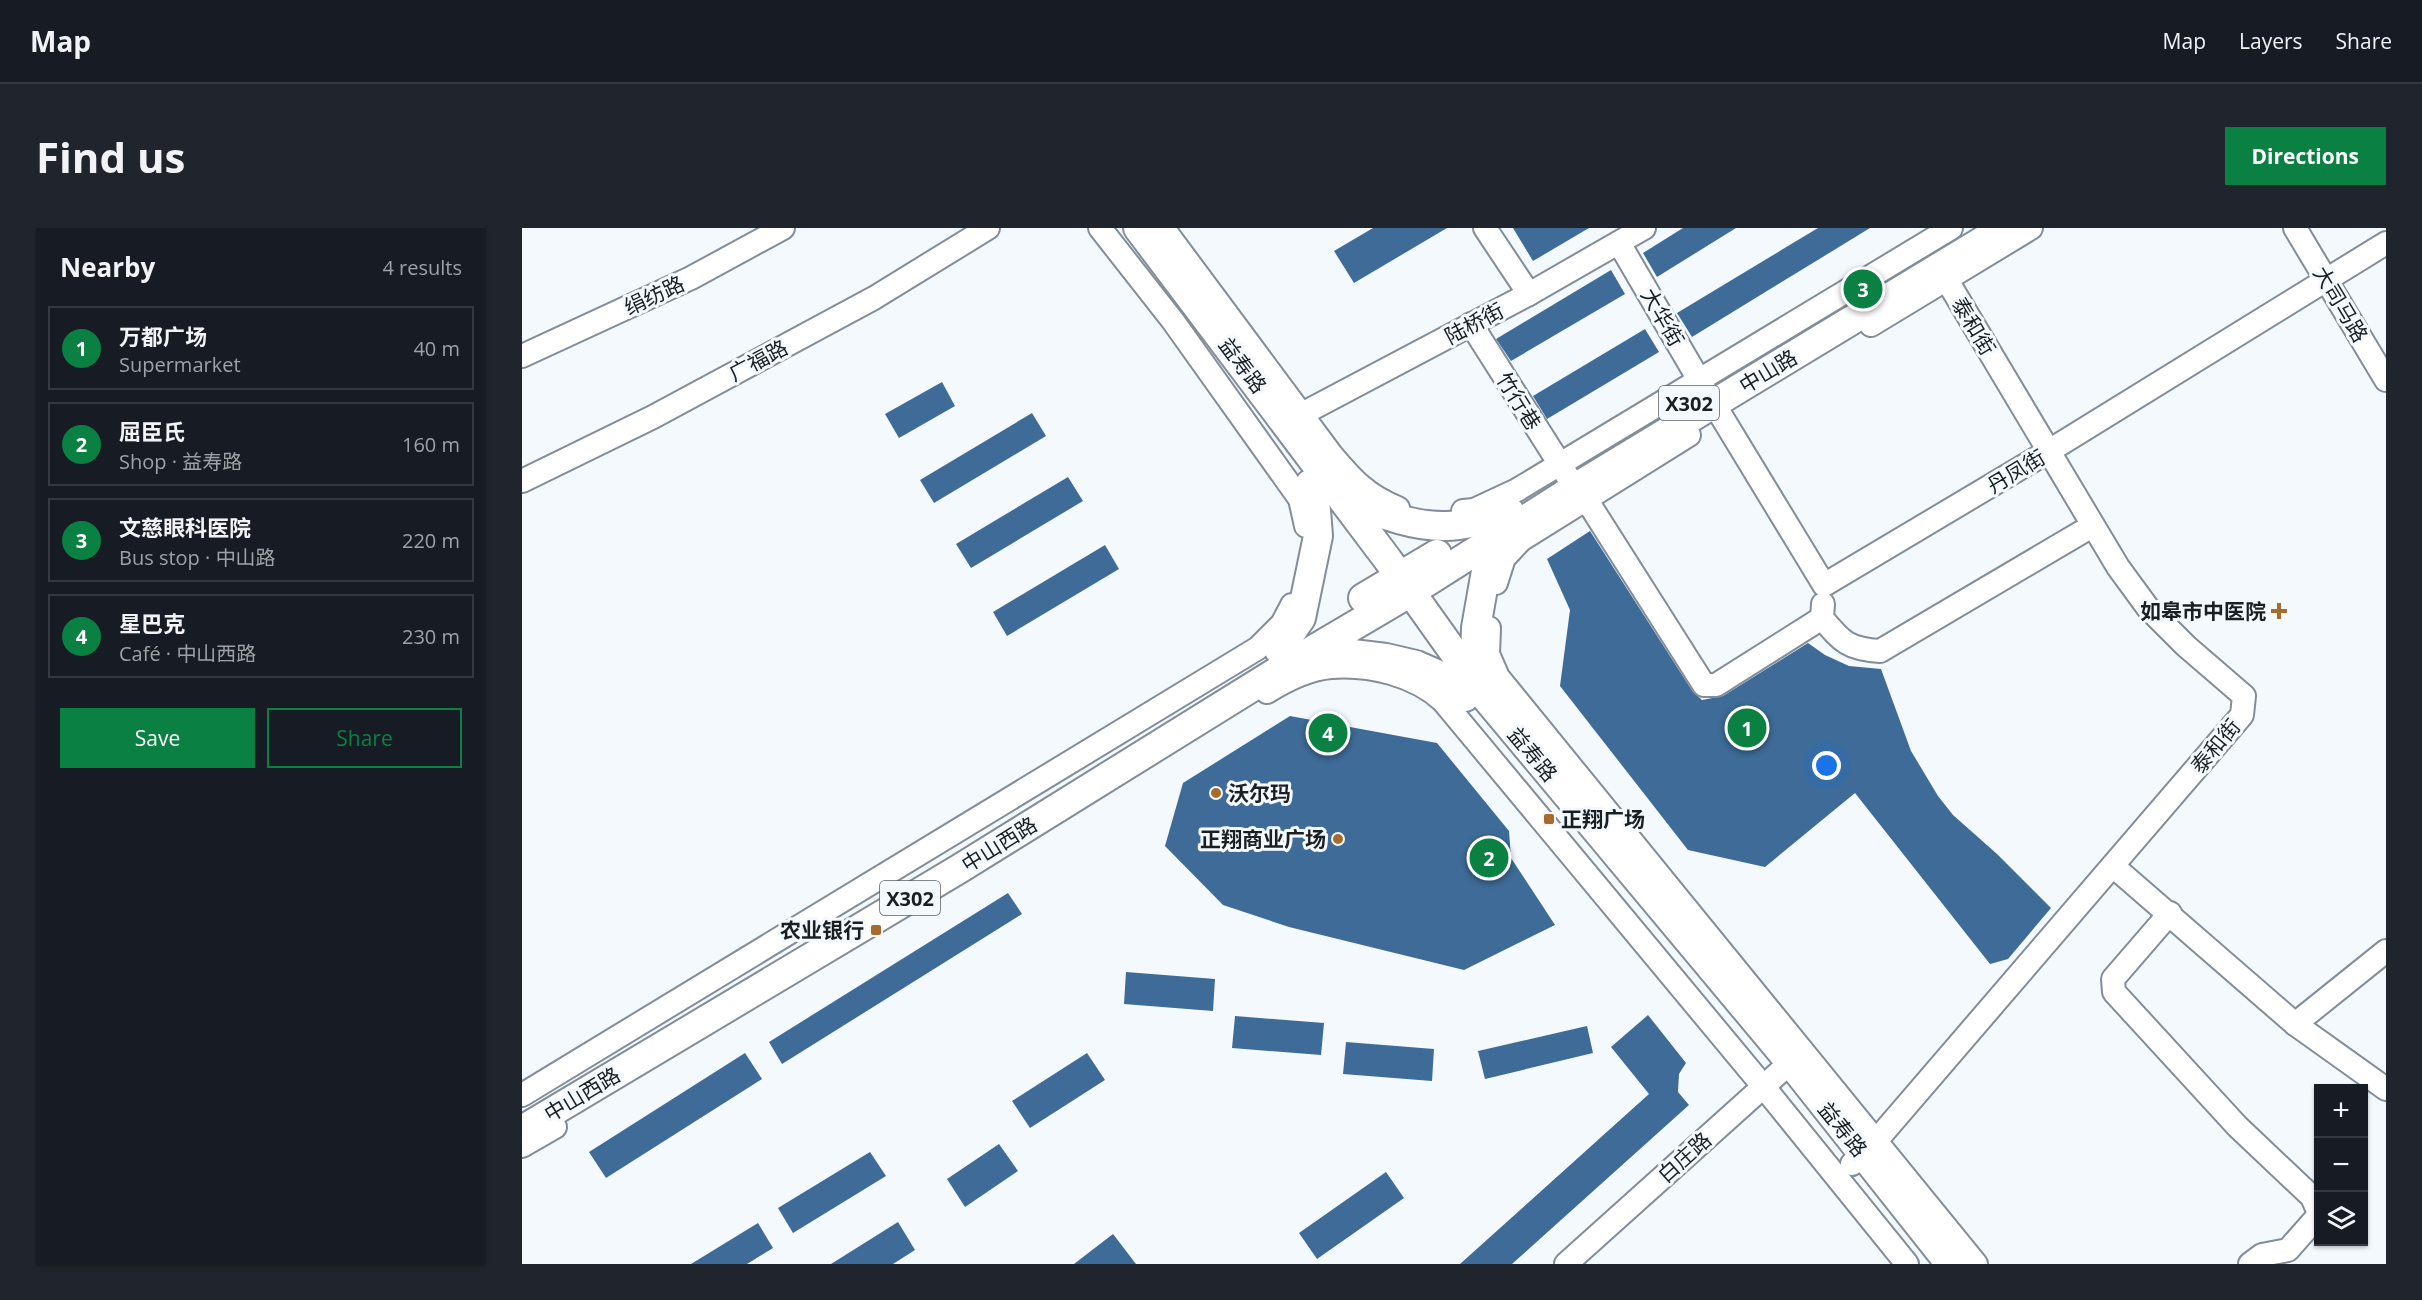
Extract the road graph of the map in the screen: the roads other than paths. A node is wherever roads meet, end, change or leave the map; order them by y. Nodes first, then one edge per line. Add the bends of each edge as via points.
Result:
1 (783, 228) edge
2 (988, 228) edge
3 (1100, 228) edge
4 (1120, 228) edge
5 (1138, 228) edge
6 (1163, 228) edge
7 (1485, 228) edge
8 (1644, 228) edge
9 (1951, 228) edge
10 (1977, 228) edge
11 (2004, 228) edge
12 (2031, 228) edge
13 (2295, 228) edge
14 (1619, 243) junction
15 (2386, 243) edge
16 (1932, 255) edge
17 (2326, 279) junction
18 (1529, 294) junction
19 (1471, 324) junction
20 (522, 357) edge
21 (2386, 380) edge
22 (1710, 398) junction
23 (1302, 414) junction
24 (2049, 451) junction
25 (522, 480) edge
26 (1573, 482) junction
27 (1310, 484) junction
28 (1343, 499) junction
29 (1511, 520) junction
30 (2092, 526) junction
31 (1824, 585) junction
32 (1398, 588) junction
33 (1822, 618) junction
34 (1286, 656) junction
35 (1476, 698) junction
36 (2114, 866) junction
37 (2170, 913) junction
38 (2386, 951) edge
39 (2295, 1024) junction
40 (1783, 1068) junction
41 (2386, 1089) edge
42 (522, 1095) edge
43 (522, 1112) edge
44 (522, 1130) edge
45 (522, 1146) edge
46 (1864, 1153) junction
47 (2314, 1201) edge
48 (2314, 1221) edge
49 (1927, 1260) edge
50 (1566, 1264) edge
51 (1976, 1264) edge
52 (2250, 1264) edge

1 - 20 street, 绢纺路 via 691,278
2 - 25 street, 广福路 via 864,304 653,417
3 - 42 street via 1173,321 1300,499 1306,540 1292,606 1281,624 1258,648
4 - 27 main road, 益寿路 via 1200,330
5 - 28 main road, 益寿路
6 - 23 street
7 - 18 street
8 - 14 street, 陆桥街
9 - 16 street
10 - 16 main road, 中山路 / X302
11 - 16 main road, 中山路 / X302
12 - 16 street
13 - 17 street, 大司马路
14 - 18 street, 陆桥街
14 - 22 street, 大华街
15 - 17 street, 丹凤街
16 - 22 main road, 中山路 / X302
16 - 24 street, 泰和街
17 - 21 street, 大司马路
17 - 24 street, 丹凤街
18 - 19 street, 陆桥街
19 - 23 street, 陆桥街
19 - 26 street, 竹行巷
22 - 26 main road, 中山路 / X302
22 - 31 street
23 - 26 street via 1356,483 1373,497 1417,514 1474,510 1517,490
24 - 30 street, 泰和街
24 - 31 street, 丹凤街
26 - 29 main road, 中山路 / X302
26 - 33 street, 竹行巷 via 1704,684 1716,685
26 - 40 street via 1504,558 1496,582 1488,654 1498,677
27 - 32 main road, 益寿路
27 - 34 main road via 1318,536 1300,618
28 - 29 main road via 1416,523 1446,526
28 - 32 main road, 益寿路
29 - 32 main road, 中山路 / X302
29 - 35 main road via 1486,571 1476,628
30 - 33 street via 1880,651 1861,650 1841,641
30 - 36 street, 泰和街 via 2148,608 2244,696 2242,715
31 - 33 street
32 - 34 main road, 中山西路 / X302
32 - 35 main road, 益寿路
34 - 35 main road via 1336,652 1386,658 1441,676
34 - 43 main road, 中山西路 / X302
34 - 44 main road, 中山西路 / X302 via 959,869
35 - 40 main road, 益寿路
36 - 37 street
36 - 46 street, 泰和街
37 - 39 street
37 - 47 street via 2113,979 2114,992 2237,1126
38 - 39 street
39 - 41 street
40 - 45 street via 1443,701 1413,680 1381,671 1331,667 1281,683 969,879
40 - 46 main road, 益寿路
40 - 49 street
40 - 50 street, 白庄路
46 - 49 main road, 益寿路
46 - 51 street
48 - 52 street via 2288,1250 2262,1254

